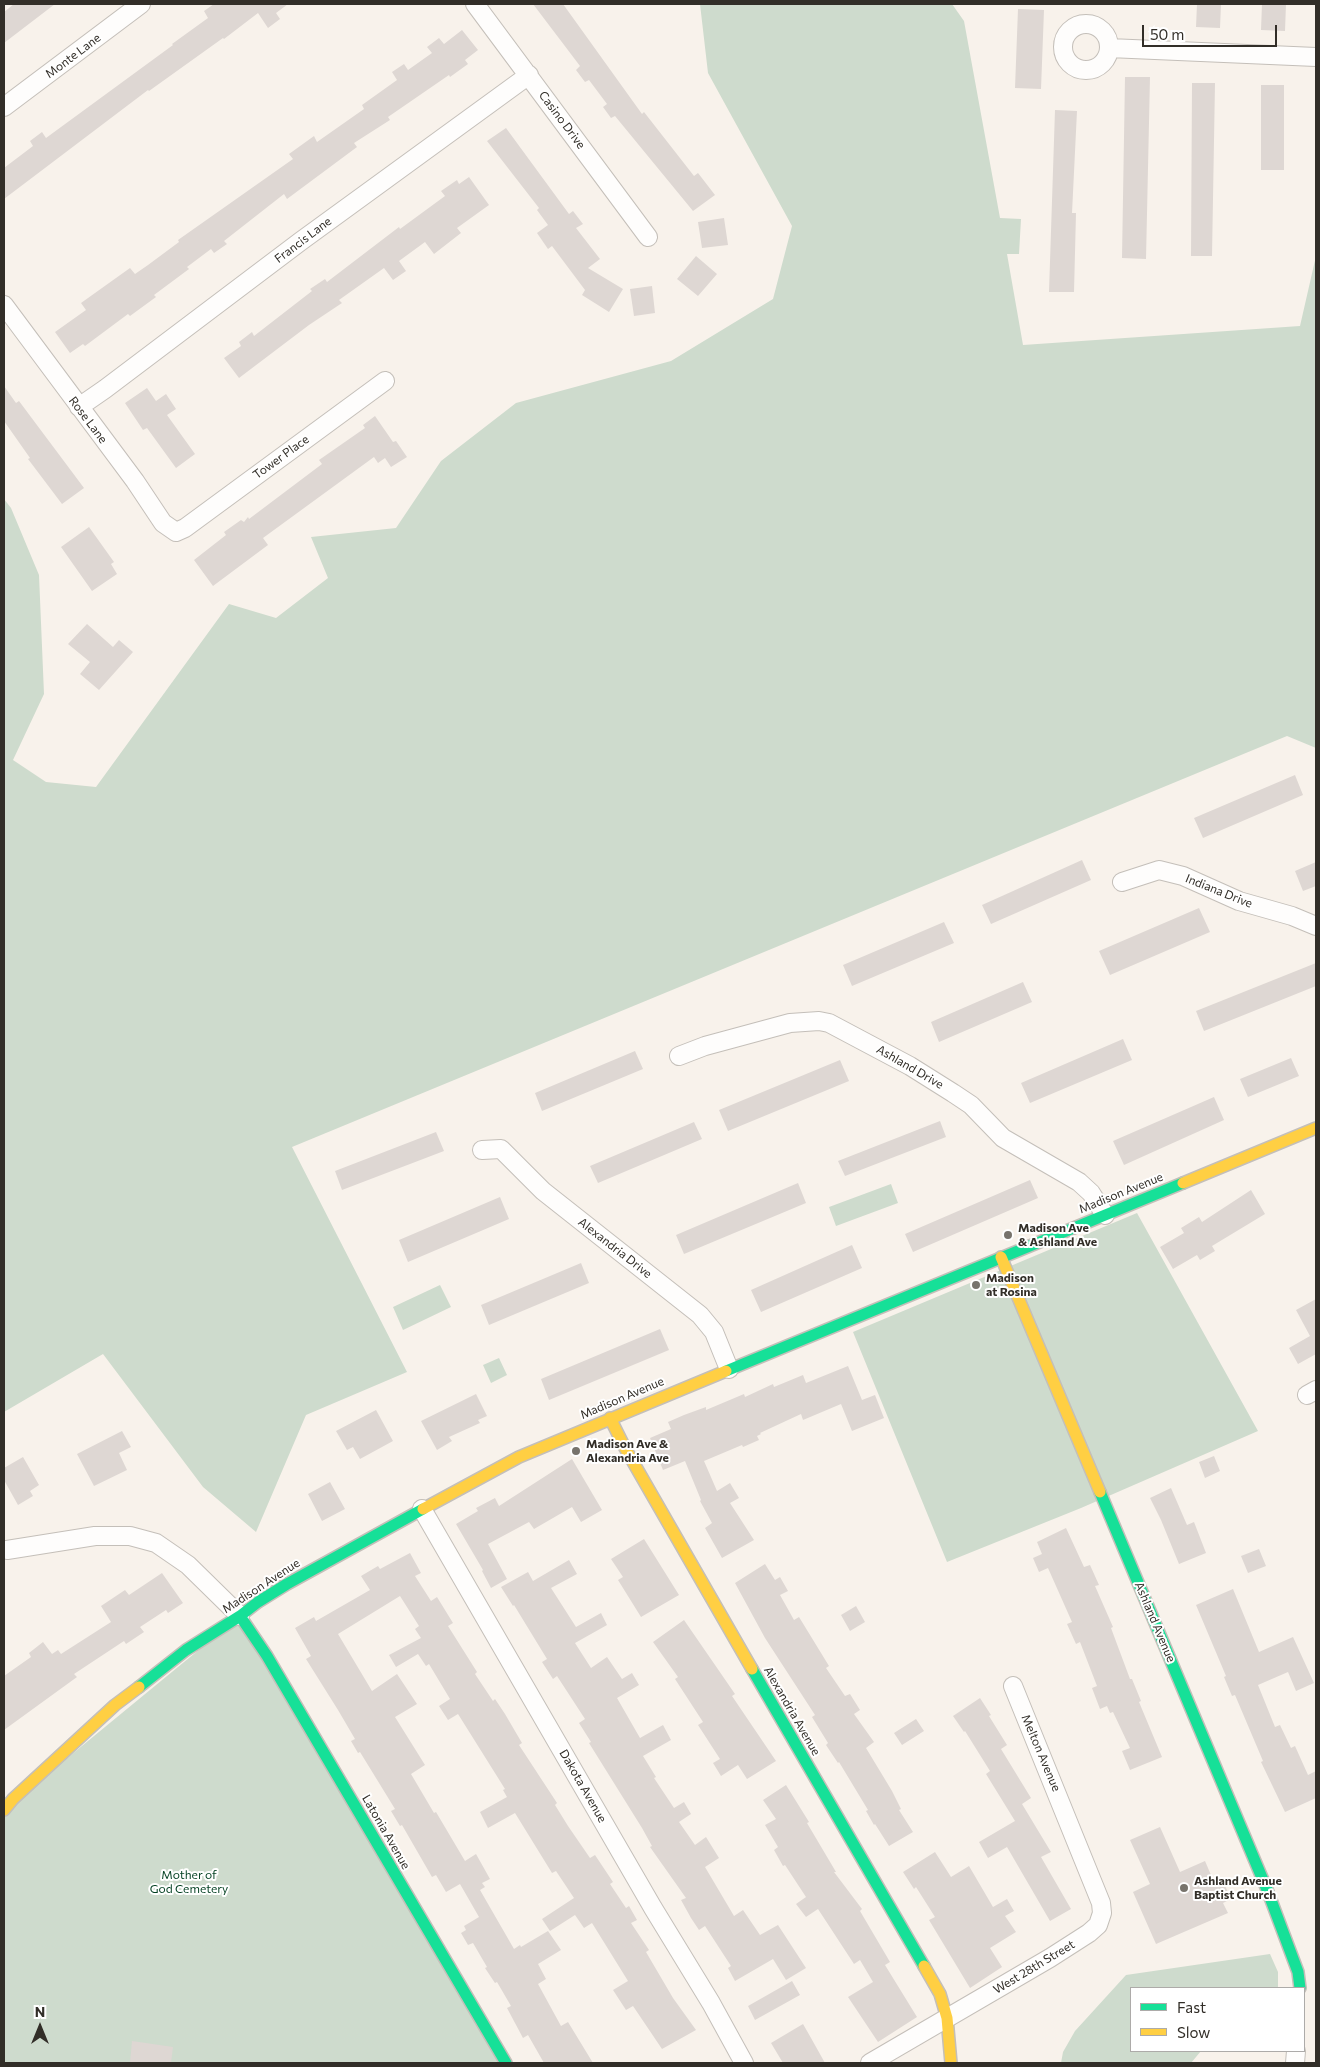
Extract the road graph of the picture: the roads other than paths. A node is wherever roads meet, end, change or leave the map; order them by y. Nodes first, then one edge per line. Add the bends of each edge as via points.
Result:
1 (141, 4) edge
2 (475, 4) edge
3 (1109, 48) dead end
4 (1316, 57) edge
5 (529, 75) junction
6 (4, 107) edge
7 (648, 236) dead end
8 (4, 305) edge
9 (385, 381) dead end
10 (79, 407) junction
11 (176, 532) joint
12 (1122, 882) dead end
13 (1316, 926) edge
14 (678, 1056) dead end
15 (1316, 1128) edge
16 (482, 1150) dead end
17 (1105, 1215) junction
18 (1001, 1257) junction
19 (729, 1369) junction
20 (610, 1418) junction
21 (422, 1509) junction
22 (7, 1550) dead end
23 (240, 1616) junction
24 (1013, 1686) dead end
25 (4, 1810) edge
26 (1069, 1819) joint
27 (1300, 1987) edge
28 (947, 2018) junction
29 (506, 2063) edge
30 (744, 2063) edge
31 (870, 2063) edge
32 (951, 2063) edge

1 - 6 street, Monte Lane
2 - 5 street, Casino Drive
3 - 4 street
5 - 7 street, Casino Drive
5 - 10 street, Francis Lane
8 - 10 street, Rose Lane
9 - 11 street, Tower Place
10 - 11 street, Rose Lane via 164,523
12 - 13 street, Indiana Drive via 1159,870
14 - 17 street, Ashland Drive via 790,1023 829,1023 910,1066 971,1105 1003,1138 1079,1182 1091,1193
15 - 17 street, Madison Avenue
16 - 19 street, Alexandria Drive via 501,1149 543,1191 700,1315 714,1332
17 - 18 street, Madison Avenue
18 - 19 street, Madison Avenue
18 - 27 street, Ashland Avenue via 1268,1892 1298,1972
19 - 20 street, Madison Avenue
20 - 21 street, Madison Avenue via 519,1457
20 - 28 street, Alexandria Avenue via 940,1994
21 - 23 street, Madison Avenue via 286,1584
21 - 30 street, Dakota Avenue
22 - 23 street via 95,1536 130,1536 156,1542 188,1565
23 - 25 street, Madison Avenue via 186,1650 115,1705
23 - 29 street, Latonia Avenue via 267,1656
24 - 26 street, Melton Avenue
26 - 28 street, West 28th Street via 1101,1903 1098,1925 1050,1958
28 - 31 street, West 28th Street
28 - 32 street, Alexandria Avenue

